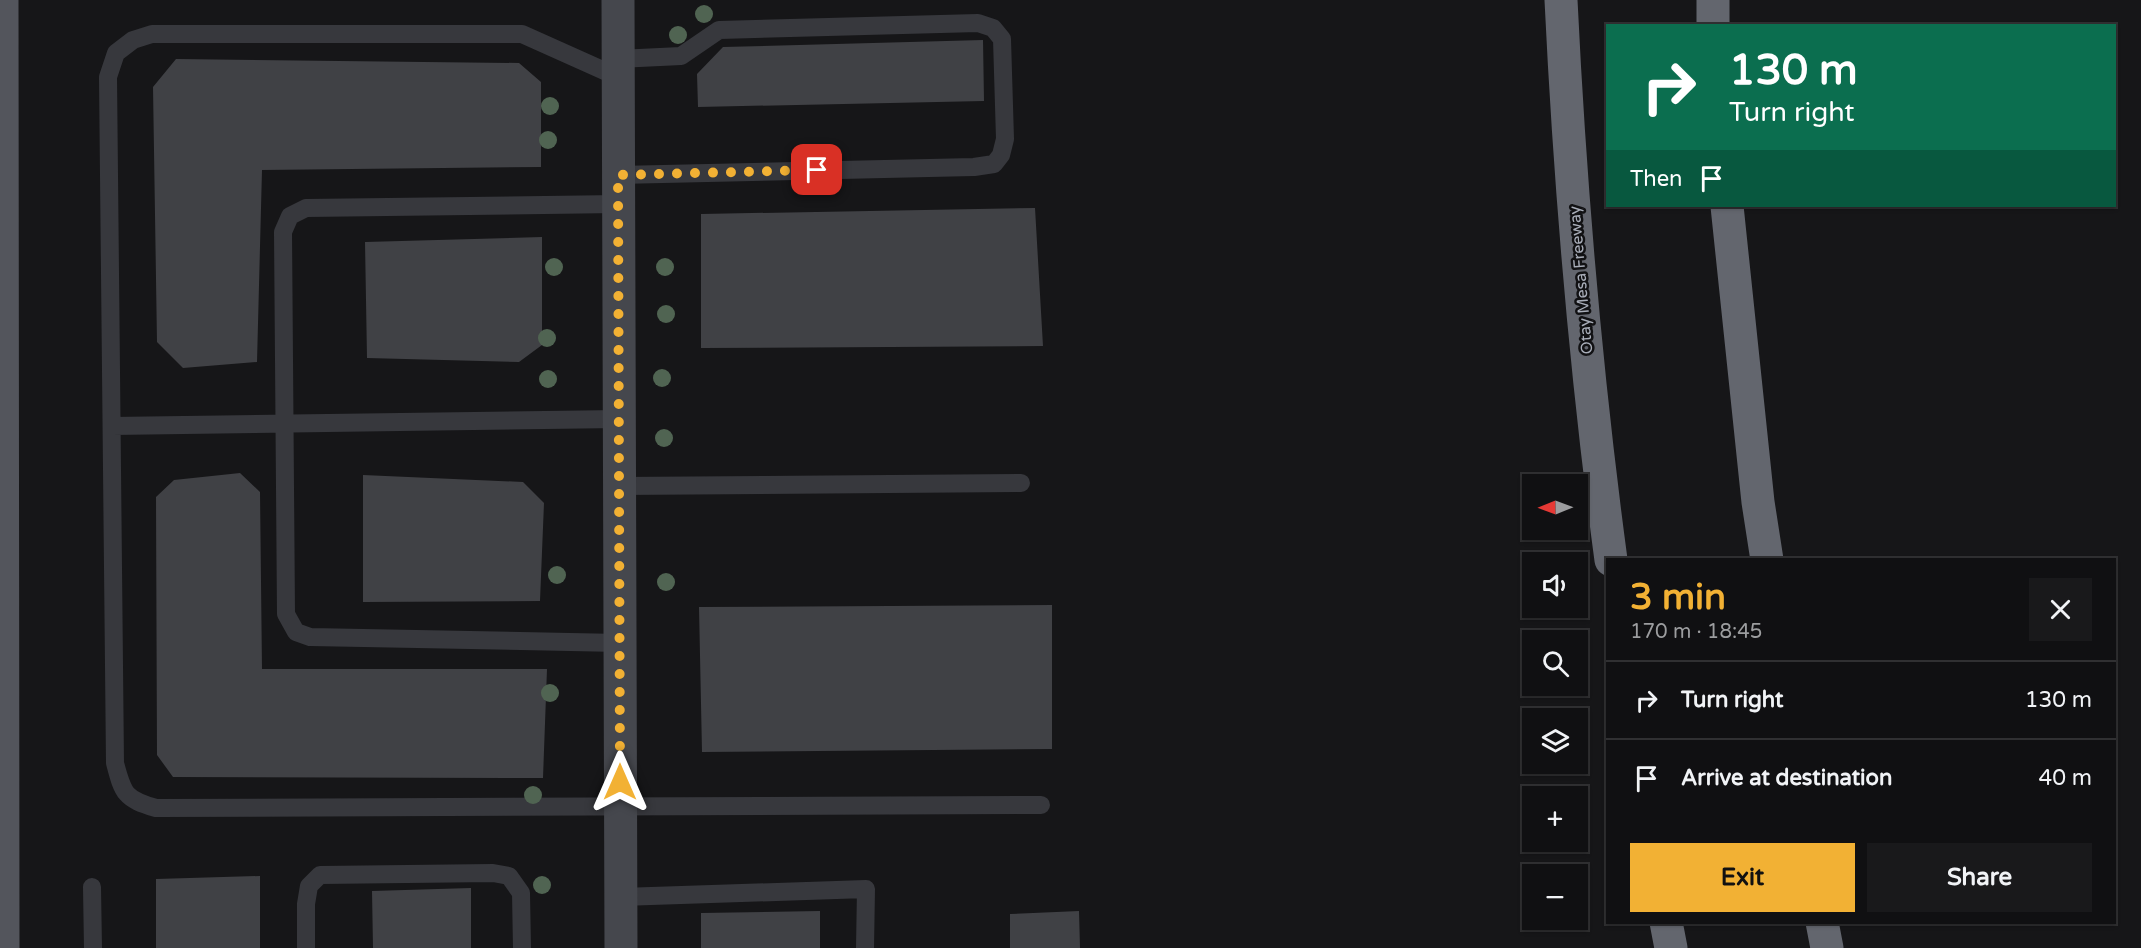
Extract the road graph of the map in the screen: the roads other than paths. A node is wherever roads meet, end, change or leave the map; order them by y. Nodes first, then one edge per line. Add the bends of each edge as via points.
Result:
1 (2, 0) edge
2 (618, 0) edge
3 (1560, 0) edge
4 (1713, 0) edge
5 (1713, 24) edge
6 (618, 68) junction
7 (618, 190) junction
8 (1727, 207) edge
9 (619, 419) junction
10 (285, 425) junction
11 (112, 426) junction
12 (1021, 483) dead end
13 (619, 486) junction
14 (1611, 558) edge
15 (1767, 558) edge
16 (620, 643) junction
17 (1041, 805) dead end
18 (620, 806) junction
19 (92, 887) dead end
20 (621, 897) junction
21 (1666, 924) edge
22 (1822, 924) edge
23 (3, 948) edge
24 (93, 948) edge
25 (306, 948) edge
26 (522, 948) edge
27 (621, 948) edge
28 (865, 948) edge
29 (1671, 948) edge
30 (1827, 948) edge

1 - 23 main road
2 - 6 street
3 - 14 highway, Otay Mesa Freeway via 1597,455
4 - 5 highway
6 - 7 street
6 - 7 lane via 681,56 719,30 978,23 993,28 1002,39 1005,139 994,164 974,167
6 - 11 lane via 522,34 152,34 133,40 116,53 108,77
7 - 9 street
7 - 10 lane via 306,208 290,216 283,232
8 - 15 highway
9 - 10 lane
9 - 13 street
10 - 11 lane
10 - 16 lane via 286,614 296,632 310,637
11 - 18 lane via 115,763 121,787 134,801 156,808
12 - 13 lane
13 - 16 street
16 - 18 street
17 - 18 lane
18 - 20 street
19 - 24 lane
20 - 27 street
20 - 28 lane via 866,889
21 - 29 highway
22 - 30 highway
25 - 26 lane via 309,886 320,875 493,873 509,876 521,893

